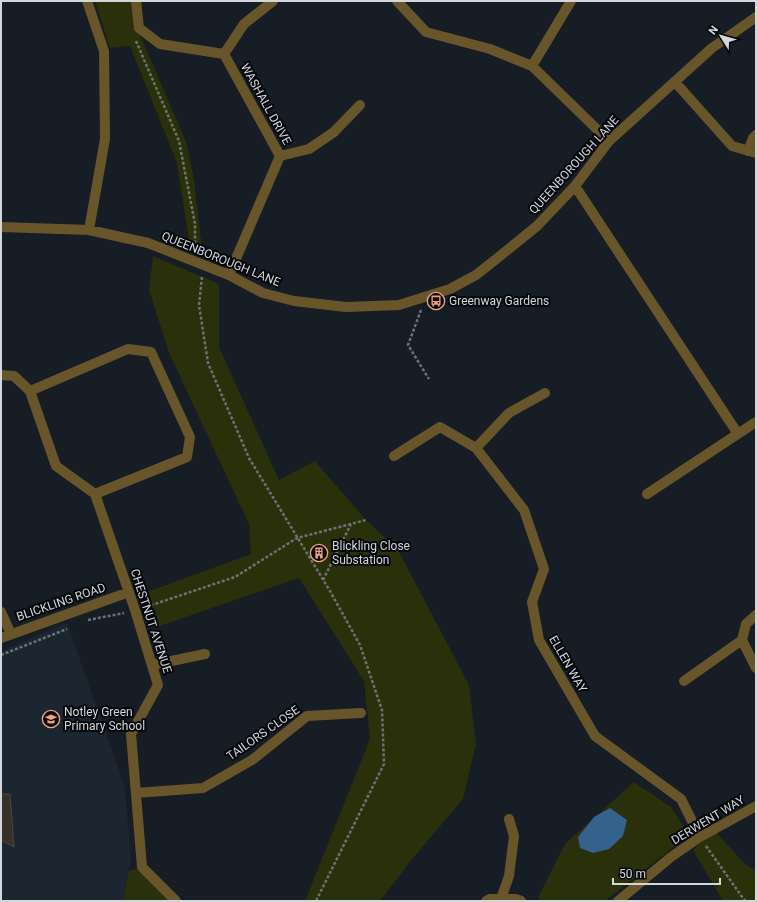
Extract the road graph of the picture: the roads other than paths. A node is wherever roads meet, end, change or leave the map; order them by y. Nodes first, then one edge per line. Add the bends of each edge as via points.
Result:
1 (87, 1) edge
2 (136, 1) edge
3 (273, 1) edge
4 (397, 1) edge
5 (571, 1) edge
6 (756, 17) edge
7 (224, 54) junction
8 (532, 66) junction
9 (675, 82) junction
10 (360, 105) dead end
11 (756, 135) edge
12 (609, 142) junction
13 (752, 152) edge
14 (280, 156) junction
15 (575, 186) junction
16 (1, 227) edge
17 (89, 230) junction
18 (229, 275) junction
19 (1, 375) edge
20 (30, 391) junction
21 (545, 393) dead end
22 (756, 422) edge
23 (738, 434) junction
24 (476, 448) junction
25 (394, 456) dead end
26 (95, 494) junction
27 (647, 494) dead end
28 (129, 592) junction
29 (1, 612) edge
30 (756, 615) edge
31 (11, 634) junction
32 (1, 638) edge
33 (742, 640) junction
34 (205, 654) dead end
35 (152, 665) junction
36 (756, 668) edge
37 (684, 681) dead end
38 (361, 713) dead end
39 (136, 793) junction
40 (756, 806) edge
41 (509, 819) dead end
42 (700, 837) junction
43 (501, 899) junction
44 (176, 901) edge
45 (486, 901) edge
46 (521, 901) edge
47 (618, 901) edge

1 - 17 street via 104,51 105,139
2 - 7 street via 139,28 160,44
3 - 7 street via 244,24
4 - 8 street via 426,32 490,49
5 - 8 street
6 - 9 street, QUEENBOROUGH LANE via 712,48
7 - 14 street, WASHALL DRIVE
8 - 12 street
9 - 12 street, QUEENBOROUGH LANE
9 - 13 street via 732,146
10 - 14 street via 334,132 309,149
11 - 13 street via 753,138
12 - 15 street, QUEENBOROUGH LANE
14 - 18 street, WASHALL DRIVE
15 - 18 street, QUEENBOROUGH LANE via 537,226 476,275 450,289 399,305 346,307 294,302 263,293
15 - 23 street
16 - 17 street, QUEENBOROUGH LANE
17 - 18 street, QUEENBOROUGH LANE via 148,243
19 - 20 street via 14,376
20 - 26 street via 56,466
20 - 26 street via 128,349 151,352 190,438 187,458
21 - 24 street via 508,413
22 - 23 street
23 - 27 street
24 - 25 street, ELLEN WAY via 440,427
24 - 42 street, ELLEN WAY via 524,510 544,569 532,602 539,640 595,736 681,799
26 - 28 street, CHESTNUT AVENUE
28 - 31 street, BLICKLING ROAD
28 - 35 street, CHESTNUT AVENUE
29 - 31 street
30 - 33 street via 746,624
31 - 32 street, BLICKLING ROAD
33 - 36 street
33 - 37 street
34 - 35 street
35 - 39 street, CHESTNUT AVENUE via 158,685 131,734
38 - 39 street, TAILORS CLOSE via 307,716 252,760 203,788
39 - 44 street, CHESTNUT AVENUE via 142,867
40 - 42 street, DERWENT WAY
41 - 43 street via 514,836 508,876
42 - 47 street, DERWENT WAY via 671,857
43 - 45 street
43 - 46 street

